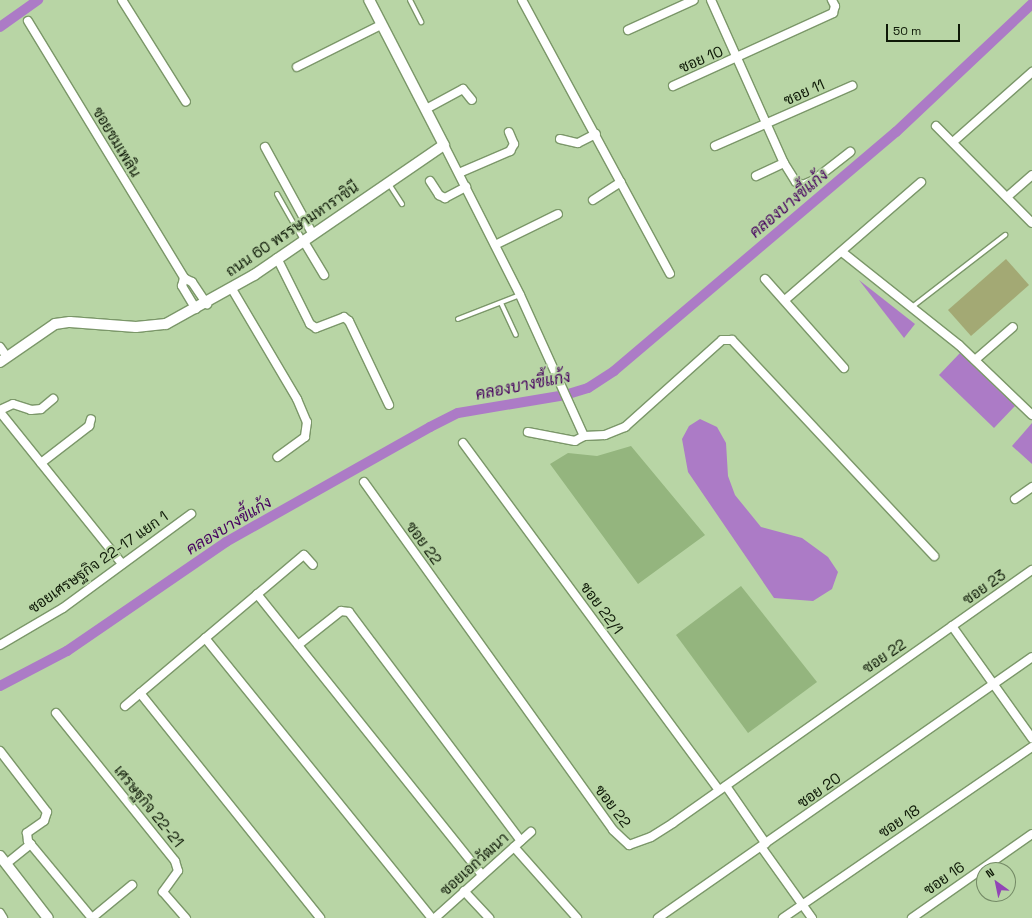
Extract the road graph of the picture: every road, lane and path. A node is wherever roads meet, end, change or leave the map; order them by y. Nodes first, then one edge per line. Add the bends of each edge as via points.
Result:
1 (122, 0) edge
2 (369, 0) edge
3 (410, 0) edge
4 (522, 0) edge
5 (694, 0) edge
6 (711, 0) edge
7 (832, 0) edge
8 (28, 21) dead end
9 (421, 22) dead end
10 (381, 25) junction
11 (628, 30) dead end
12 (740, 58) junction
13 (297, 67) dead end
14 (1032, 72) edge
15 (673, 86) dead end
16 (852, 86) dead end
17 (472, 100) dead end
18 (186, 102) dead end
19 (426, 109) junction
20 (767, 123) junction
21 (936, 126) dead end
22 (509, 132) dead end
23 (596, 134) junction
24 (560, 139) dead end
25 (952, 142) junction
26 (444, 145) junction
27 (715, 146) dead end
28 (265, 147) dead end
29 (850, 152) dead end
30 (784, 163) junction
31 (459, 173) junction
32 (1032, 175) edge
33 (756, 176) dead end
34 (430, 181) dead end
35 (388, 182) junction
36 (621, 182) junction
37 (921, 182) dead end
38 (466, 186) junction
39 (277, 194) dead end
40 (1007, 197) junction
41 (593, 200) dead end
42 (402, 204) dead end
43 (558, 214) dead end
44 (1032, 223) edge
45 (312, 233) junction
46 (1005, 235) dead end
47 (303, 240) junction
48 (495, 245) junction
49 (842, 252) junction
50 (277, 258) junction
51 (670, 274) dead end
52 (324, 275) dead end
53 (184, 278) junction
54 (765, 279) dead end
55 (232, 289) junction
56 (520, 295) junction
57 (785, 300) junction
58 (501, 303) junction
59 (207, 304) junction
60 (912, 307) junction
61 (196, 309) junction
62 (458, 319) dead end
63 (1013, 326) dead end
64 (516, 335) dead end
65 (0, 347) edge
66 (4, 360) edge
67 (975, 360) junction
68 (844, 368) dead end
69 (53, 399) dead end
70 (389, 405) dead end
71 (1030, 410) edge
72 (0, 411) edge
73 (91, 419) dead end
74 (528, 432) dead end
75 (584, 436) junction
76 (463, 443) dead end
77 (277, 457) dead end
78 (41, 463) junction
79 (364, 482) dead end
80 (1032, 487) edge
81 (1015, 499) dead end
82 (191, 514) dead end
83 (934, 556) dead end
84 (122, 564) junction
85 (313, 565) dead end
86 (1032, 570) edge
87 (257, 594) junction
88 (952, 626) junction
89 (206, 638) junction
90 (0, 645) edge
91 (298, 645) junction
92 (1032, 657) edge
93 (994, 684) junction
94 (140, 693) junction
95 (125, 706) dead end
96 (56, 713) dead end
97 (1032, 738) edge
98 (1032, 747) edge
99 (0, 751) edge
100 (722, 788) junction
101 (531, 832) dead end
102 (1032, 834) edge
103 (521, 841) junction
104 (31, 844) junction
105 (764, 846) junction
106 (514, 847) junction
107 (3, 860) edge
108 (482, 875) junction
109 (132, 885) dead end
110 (464, 891) junction
111 (802, 904) junction
112 (0, 913) edge
113 (3, 918) edge
114 (48, 918) edge
115 (92, 918) edge
116 (186, 918) edge
117 (320, 918) edge
118 (432, 918) edge
119 (435, 918) edge
120 (489, 918) edge
121 (577, 918) edge
122 (658, 918) edge
123 (783, 918) edge
124 (812, 918) edge
125 (912, 918) edge

1 - 18 street
2 - 10 street
3 - 9 lane
4 - 23 street
5 - 11 street
6 - 12 street
7 - 12 street, ซอย 10 via 835,6 833,14
8 - 53 street, ซอยชมเพลิน
10 - 13 street
10 - 19 street
12 - 15 street, ซอย 10
12 - 20 street
14 - 25 street
16 - 20 street, ซอย 11
17 - 19 street via 463,89
19 - 26 street
20 - 27 street, ซอย 11
20 - 30 street
21 - 25 street
22 - 31 street via 514,144 510,151
23 - 24 street via 578,143
23 - 36 street
25 - 40 street
26 - 31 street
26 - 35 street, ถนน 60 พรรษามหาราชินี
28 - 45 street
29 - 30 street via 814,180 803,185 796,182
30 - 33 street
31 - 38 street
32 - 40 street
34 - 38 street via 439,195 445,198
35 - 42 lane
35 - 45 street, ถนน 60 พรรษามหาราชินี
36 - 41 street
36 - 51 street
37 - 49 street
38 - 48 street
39 - 47 lane
40 - 44 street
43 - 48 street
45 - 47 street, ถนน 60 พรรษามหาราชินี
46 - 60 lane
47 - 50 street, ถนน 60 พรรษามหาราชินี
47 - 52 street
48 - 56 street
49 - 57 street
49 - 60 street
50 - 55 street, ถนน 60 พรรษามหาราชินี
50 - 70 street via 310,324 316,328 344,317 349,321
53 - 59 street, ซอยชมเพลิน via 192,282
53 - 61 street, ซอยชมเพลิน via 182,286
54 - 57 street
55 - 59 street, ถนน 60 พรรษามหาราชินี
55 - 77 street via 297,399 306,422 305,438
56 - 58 lane
56 - 75 street
57 - 68 street
58 - 62 lane
58 - 64 lane
59 - 61 street, ถนน 60 พรรษามหาราชินี
60 - 67 street
61 - 66 street, ถนน 60 พรรษามหาราชินี via 156,327 70,322 55,324
63 - 67 street
65 - 66 street
67 - 71 street
69 - 72 street via 41,409 31,410 13,404
72 - 78 street
73 - 78 street via 89,426
74 - 75 street via 575,441
75 - 83 street via 605,435 625,427 715,345 722,340 732,340
76 - 100 street, ซอย 22/1
78 - 84 street
79 - 100 street, ซอย 22 via 621,840 629,845 651,838
80 - 81 street
82 - 84 street, ซอยเศรษฐกิจ 22-17 แยก 1
84 - 90 street, ซอยเศรษฐกิจ 22-17 แยก 1 via 63,608
85 - 87 street via 304,555
86 - 88 street, ซอย 23
87 - 89 street
87 - 91 street
88 - 93 street
88 - 100 street, ซอย 22
89 - 94 street
89 - 118 street
91 - 103 street via 341,611 349,612
91 - 108 street
92 - 93 street, ซอย 20
93 - 97 street
93 - 105 street, ซอย 20
94 - 95 street
94 - 117 street
96 - 116 street, เศรษฐกิจ 22-21 via 175,861 178,870 163,892
98 - 111 street, ซอย 18
99 - 104 street via 47,812 44,821 27,833
100 - 105 street, ซอย 22/1
101 - 103 street, ซอยเอกวัฒนา
102 - 125 street, ซอย 16
103 - 106 street, ซอยเอกวัฒนา
104 - 107 street
104 - 115 street
105 - 111 street, ซอย 22/1
105 - 122 street, ซอย 20
106 - 108 street, ซอยเอกวัฒนา
106 - 121 street
107 - 114 street
108 - 110 street, ซอยเอกวัฒนา
109 - 115 street
110 - 119 street, ซอยเอกวัฒนา
110 - 120 street
111 - 123 street, ซอย 18
111 - 124 street, ซอย 22/1
112 - 113 street

